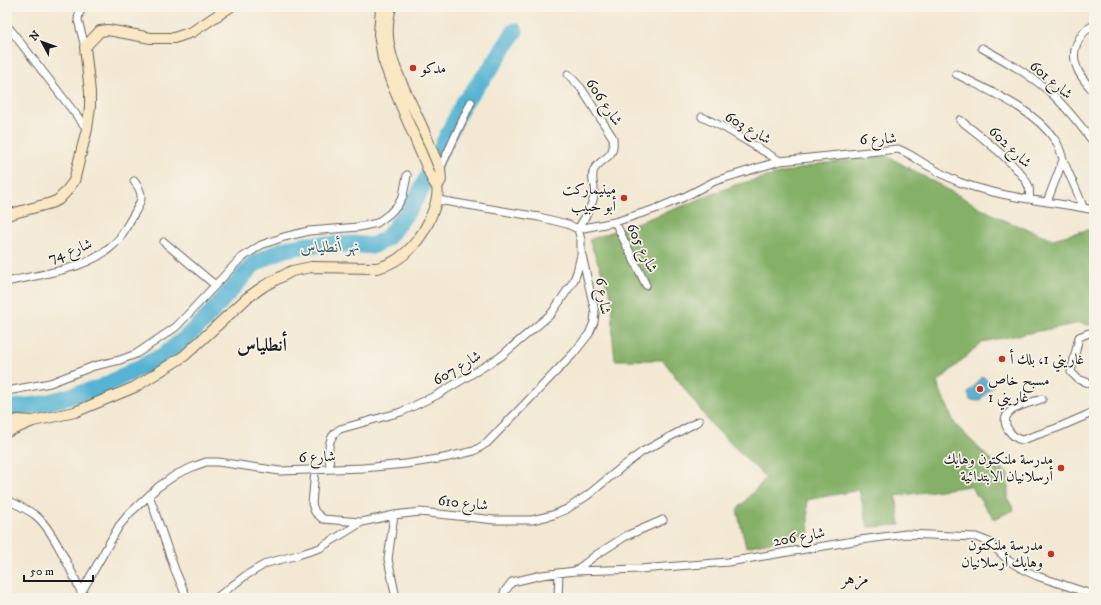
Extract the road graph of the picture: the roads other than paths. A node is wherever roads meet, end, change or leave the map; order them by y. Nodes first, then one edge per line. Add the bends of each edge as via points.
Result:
1 (85, 7) edge
2 (230, 7) edge
3 (381, 7) edge
4 (391, 7) edge
5 (1094, 25) edge
6 (10, 29) dead end
7 (85, 47) junction
8 (982, 48) dead end
9 (568, 74) dead end
10 (956, 74) dead end
11 (1094, 92) edge
12 (471, 102) dead end
13 (702, 117) dead end
14 (960, 120) dead end
15 (87, 129) junction
16 (1094, 143) edge
17 (1063, 160) junction
18 (780, 162) junction
19 (439, 166) junction
20 (407, 174) dead end
21 (134, 181) dead end
22 (434, 183) junction
23 (1030, 199) junction
24 (438, 200) junction
25 (1047, 202) junction
26 (1083, 207) junction
27 (1094, 210) edge
28 (7, 215) edge
29 (616, 222) junction
30 (578, 229) junction
31 (164, 242) dead end
32 (581, 251) junction
33 (7, 282) edge
34 (646, 285) dead end
35 (215, 286) junction
36 (1094, 334) edge
37 (1094, 385) edge
38 (7, 391) edge
39 (1042, 398) dead end
40 (1094, 412) edge
41 (33, 421) junction
42 (699, 421) dead end
43 (7, 423) edge
44 (7, 432) edge
45 (330, 469) junction
46 (316, 471) junction
47 (149, 495) junction
48 (7, 500) edge
49 (394, 515) junction
50 (663, 520) dead end
51 (362, 522) junction
52 (575, 571) junction
53 (559, 573) junction
54 (82, 595) edge
55 (1094, 595) edge
56 (186, 598) edge
57 (216, 598) edge
58 (396, 598) edge
59 (502, 598) edge
60 (558, 598) edge

1 - 7 street via 78,15 78,20
2 - 7 street via 192,32 174,38 151,38 108,30 100,31
3 - 22 street via 379,34 383,59
4 - 19 street via 387,34 393,63
5 - 11 street via 1081,34 1074,51 1074,60 1077,69
6 - 15 street
7 - 15 street via 90,92
8 - 16 street, شارع 601 via 1020,70 1052,94
9 - 30 street, شارع 606 via 589,100 613,138 614,145 613,151 594,169 595,194
10 - 17 street via 1026,112 1055,139 1061,149
12 - 19 street
13 - 18 street, شارع 603
14 - 23 street, شارع 602 via 1019,172 1029,188
15 - 28 street via 74,181 65,193 51,203
17 - 25 street
17 - 26 street
18 - 23 street, شارع 6 via 898,148 958,181 992,192
18 - 29 street, شارع 6 via 715,181 677,200
19 - 22 street via 442,180
20 - 35 street via 403,196 398,205 377,223 359,228 284,237 261,245 240,259
21 - 33 street, شارع 74 via 141,192 141,201 117,240 106,250 94,258 68,268
22 - 24 street
23 - 25 street, شارع 6
24 - 30 street via 539,217
24 - 41 street via 420,237 395,262 377,268 311,267 292,271 253,294 184,356 135,387 75,412
25 - 26 street, شارع 6
26 - 27 street, شارع 6
29 - 30 street, شارع 6
29 - 34 street, شارع 605
30 - 32 street, شارع 6
31 - 35 street
32 - 45 street, شارع 607 via 577,272 572,282 551,314 543,321 500,357 437,395 401,412 334,432 329,441
32 - 45 street, شارع 6 via 595,312 589,334 487,443 474,451 444,458 395,465
35 - 38 street via 176,327 136,354 94,366 50,383
36 - 37 street via 1079,337 1071,372 1078,379
39 - 40 street via 1016,408 1006,416 1007,428 1016,438 1022,440
41 - 43 street via 18,420
41 - 44 street
42 - 49 street, شارع 610 via 642,452 576,504 541,519 495,520 420,512
45 - 46 street, شارع 6
46 - 47 street, شارع 6 via 280,471 206,462 177,474
46 - 51 street via 312,504 315,512 323,519
47 - 54 street, شارع 6 via 119,526
47 - 56 street
48 - 54 street via 35,515 45,525
49 - 51 street, شارع 610
49 - 58 street via 388,559
50 - 52 street via 626,536
51 - 57 street, شارع 610 via 320,548 267,563
52 - 53 street, شارع 206
52 - 55 street, شارع 206 via 728,562 906,534 963,536 989,542 1009,562 1037,576
53 - 59 street, شارع 206 via 512,582
53 - 60 street

